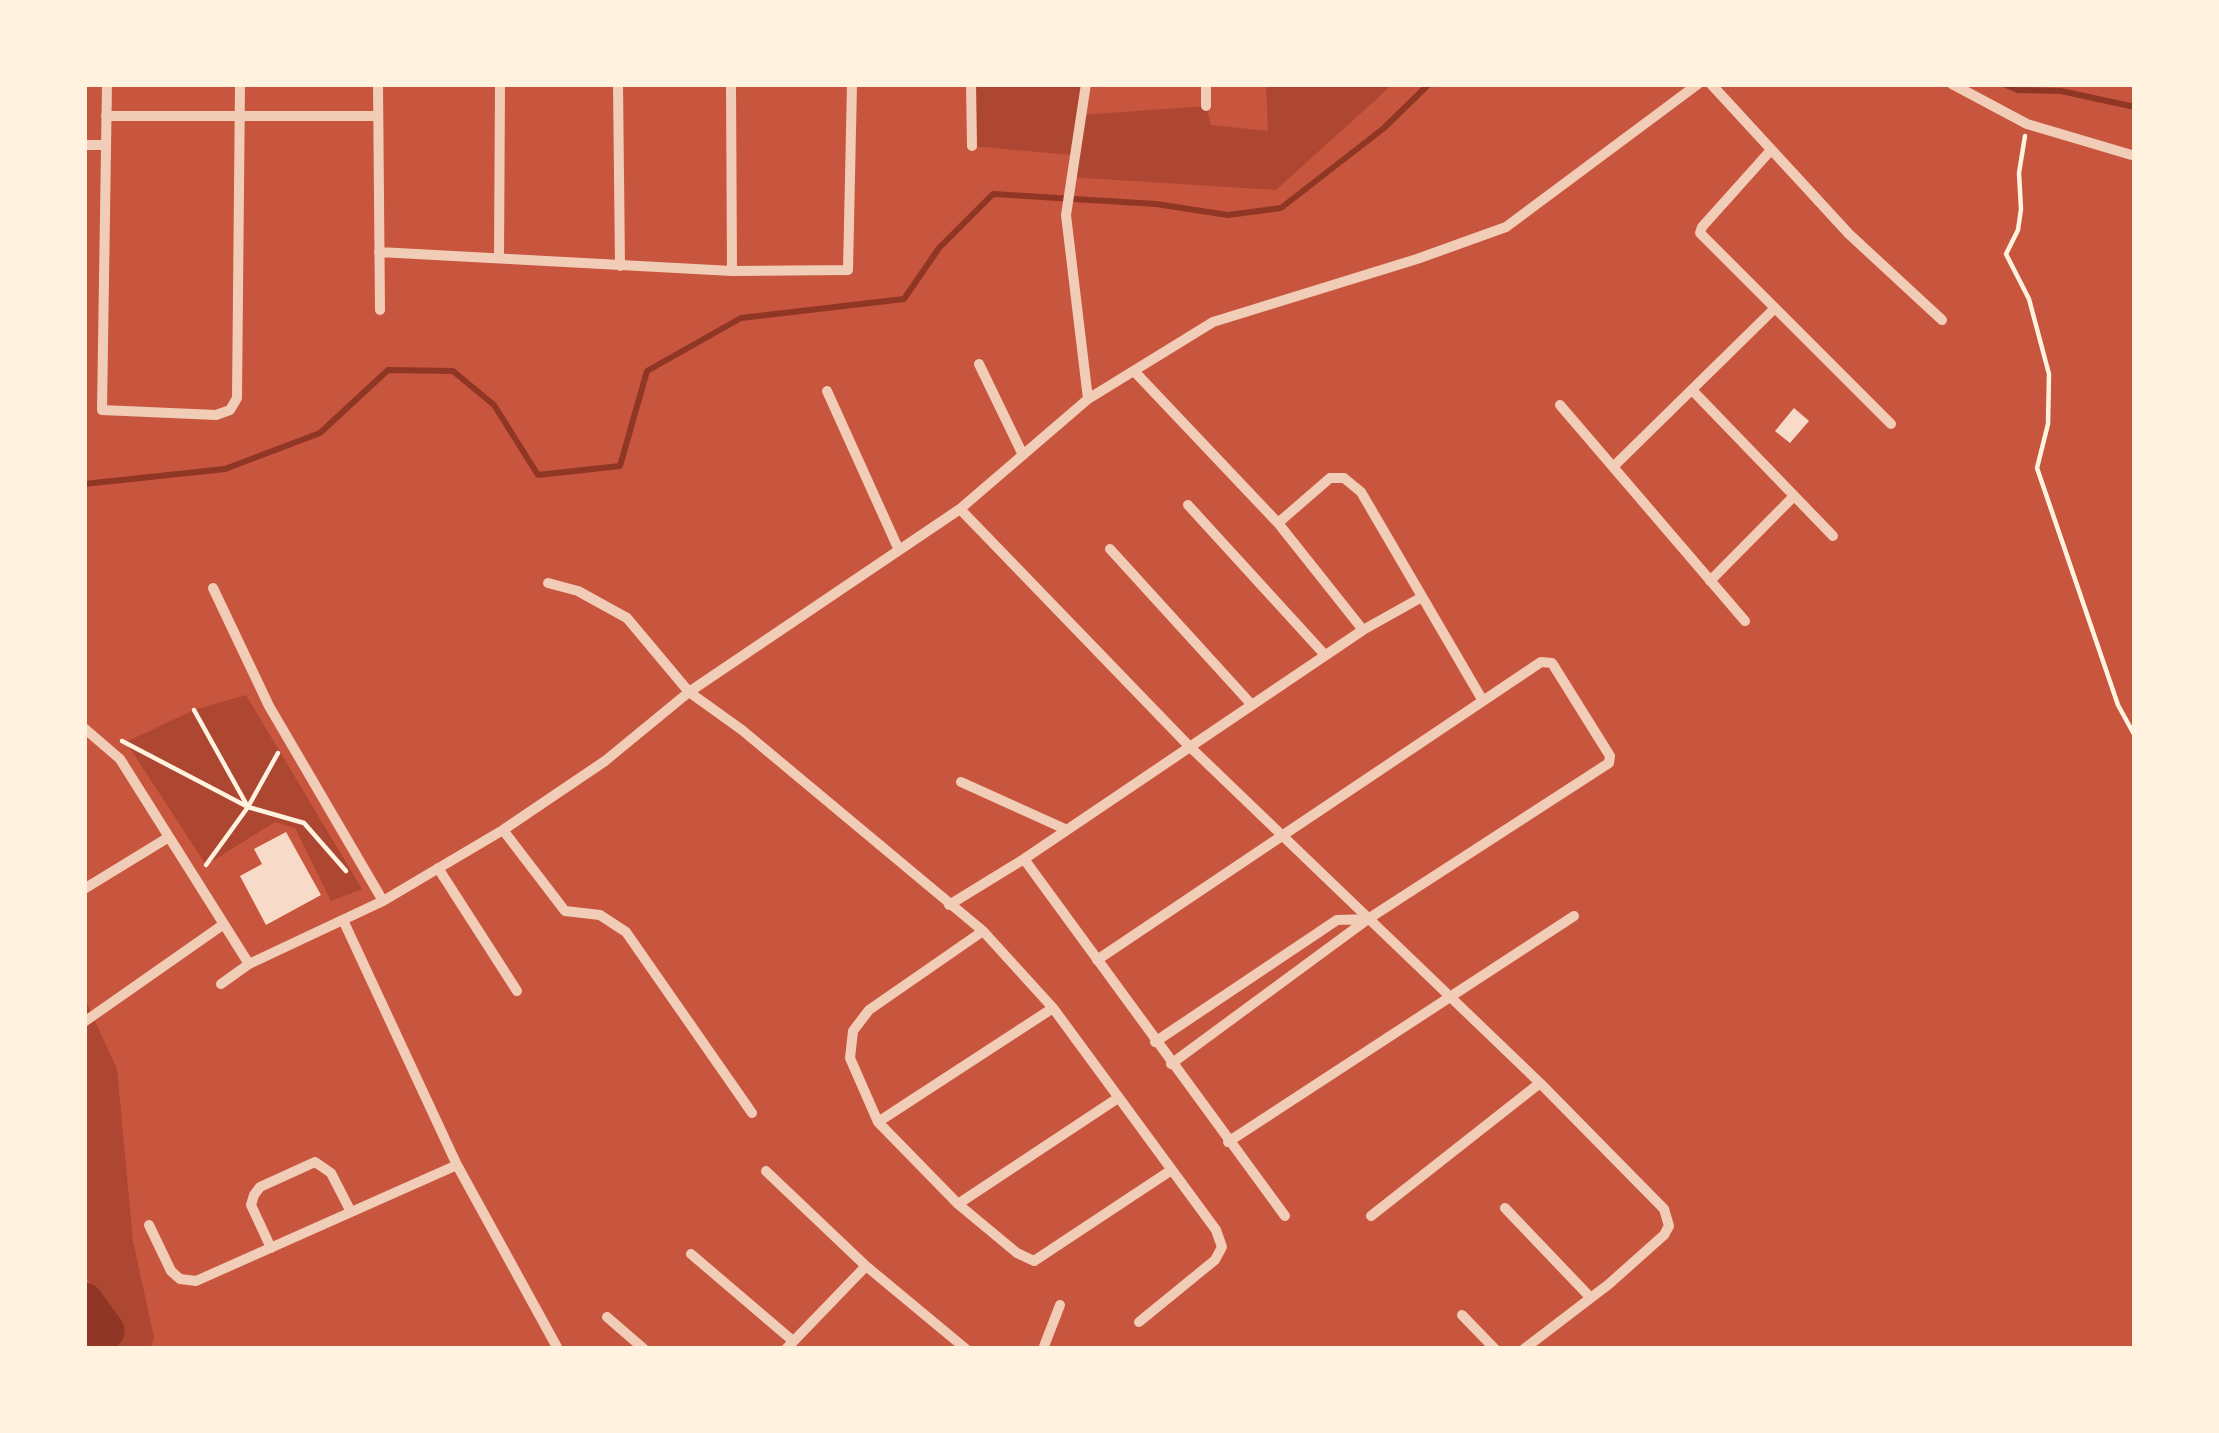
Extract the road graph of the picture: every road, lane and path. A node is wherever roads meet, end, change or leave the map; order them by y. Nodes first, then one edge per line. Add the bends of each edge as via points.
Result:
1 (106, 84) edge
2 (240, 84) edge
3 (377, 84) edge
4 (500, 84) edge
5 (618, 84) edge
6 (731, 84) edge
7 (852, 84) edge
8 (971, 84) edge
9 (1086, 84) edge
10 (1206, 84) edge
11 (1698, 84) edge
12 (1711, 84) edge
13 (1952, 84) edge
14 (1206, 106) dead end
15 (106, 116) junction
16 (377, 116) junction
17 (239, 117) junction
18 (2027, 124) junction
19 (84, 145) edge
20 (106, 145) junction
21 (972, 146) dead end
22 (1771, 150) junction
23 (2135, 156) edge
24 (379, 252) junction
25 (499, 258) junction
26 (620, 266) junction
27 (732, 271) junction
28 (1774, 309) junction
29 (380, 310) dead end
30 (1942, 320) dead end
31 (980, 364) dead end
32 (1134, 371) junction
33 (827, 391) dead end
34 (1693, 391) junction
35 (1088, 399) junction
36 (1560, 405) dead end
37 (1891, 424) dead end
38 (1023, 455) junction
39 (1613, 467) junction
40 (1793, 497) junction
41 (1188, 505) dead end
42 (960, 509) junction
43 (1278, 523) junction
44 (1833, 536) dead end
45 (898, 548) junction
46 (1110, 549) dead end
47 (1710, 580) junction
48 (548, 583) dead end
49 (213, 588) dead end
50 (1422, 597) junction
51 (1745, 621) dead end
52 (1363, 630) junction
53 (1325, 655) junction
54 (688, 692) junction
55 (1483, 701) junction
56 (1252, 705) junction
57 (194, 710) dead end
58 (88, 731) edge
59 (2135, 736) edge
60 (287, 737) junction
61 (1187, 745) junction
62 (961, 782) dead end
63 (248, 807) junction
64 (1065, 829) junction
65 (503, 830) junction
66 (1281, 835) junction
67 (169, 837) junction
68 (1024, 859) junction
69 (438, 868) junction
70 (347, 872) dead end
71 (195, 878) junction
72 (84, 889) edge
73 (383, 901) junction
74 (949, 904) junction
75 (1574, 916) dead end
76 (1368, 919) junction
77 (343, 920) junction
78 (224, 924) junction
79 (983, 931) junction
80 (1097, 960) junction
81 (249, 964) junction
82 (221, 984) dead end
83 (517, 991) dead end
84 (1448, 996) junction
85 (1054, 1008) junction
86 (84, 1022) edge
87 (1155, 1042) junction
88 (1171, 1064) junction
89 (1540, 1083) junction
90 (1118, 1098) junction
91 (752, 1113) dead end
92 (878, 1122) junction
93 (1228, 1142) junction
94 (457, 1165) junction
95 (766, 1171) dead end
96 (1170, 1171) junction
97 (958, 1204) junction
98 (1505, 1208) dead end
99 (351, 1212) junction
100 (1285, 1216) dead end
101 (1371, 1216) dead end
102 (149, 1225) dead end
103 (271, 1248) junction
104 (691, 1253) dead end
105 (866, 1266) junction
106 (1589, 1296) junction
107 (1060, 1305) dead end
108 (1462, 1315) dead end
109 (607, 1317) dead end
110 (1139, 1322) dead end
111 (789, 1345) edge
112 (558, 1349) edge
113 (644, 1349) edge
114 (966, 1349) edge
115 (1043, 1349) edge
116 (1495, 1349) edge
117 (1524, 1349) edge

1 - 15 street
2 - 17 street
3 - 16 street
4 - 25 street
5 - 26 street
6 - 27 street
7 - 27 street via 848,270
8 - 21 street
9 - 35 street via 1066,215
10 - 14 street
11 - 32 street via 1506,226 1213,322
12 - 22 street
13 - 18 street
15 - 17 street
15 - 20 street
16 - 17 street
16 - 24 street
17 - 20 street via 236,398 216,415 102,410
18 - 23 street
18 - 59 path via 2018,230 2006,254 2029,299 2048,374 2037,468
19 - 20 street
22 - 28 street via 1700,233
22 - 30 street
24 - 25 street
24 - 29 street
25 - 26 street
26 - 27 street
28 - 34 street
28 - 37 street
31 - 38 street
32 - 35 street
32 - 43 street
33 - 45 street
34 - 39 street
34 - 40 street
35 - 38 street
36 - 39 street
38 - 42 street
39 - 47 street
40 - 44 street
40 - 47 street
41 - 53 street
42 - 45 street
42 - 61 street
43 - 50 street via 1330,478 1344,478 1361,492
43 - 52 street
45 - 54 street
46 - 56 street
47 - 51 street
48 - 54 street via 627,618
49 - 60 street
50 - 52 street
50 - 55 street
52 - 53 street
53 - 56 street
54 - 65 street
54 - 74 street
55 - 66 street
55 - 76 street via 1546,660 1610,763
56 - 61 street
57 - 63 path
58 - 63 path via 127,742
58 - 67 street via 120,759
60 - 63 path
60 - 73 street
61 - 64 street
61 - 66 street
62 - 64 street
63 - 70 path via 304,823
63 - 71 path
64 - 68 street
65 - 69 street
65 - 91 street via 565,910 601,915 626,932
66 - 76 street
66 - 80 street
67 - 71 street
67 - 72 street
68 - 74 street
68 - 80 street
69 - 73 street
69 - 83 street
71 - 78 street
73 - 77 street
74 - 79 street
75 - 84 street
76 - 84 street
76 - 87 street via 1336,920
76 - 88 street
77 - 81 street
77 - 94 street
78 - 81 street
78 - 86 street
79 - 85 street
79 - 92 street via 869,1010 853,1031 850,1058
80 - 87 street
81 - 82 street
84 - 89 street
84 - 93 street
85 - 90 street
85 - 92 street
87 - 88 street
88 - 93 street
89 - 101 street
89 - 106 street via 1664,1209 1669,1226
90 - 96 street
90 - 97 street
92 - 97 street
93 - 100 street
94 - 99 street
94 - 112 street
95 - 105 street
96 - 97 street via 1034,1261
96 - 110 street via 1222,1247
98 - 106 street
99 - 103 street
99 - 103 street via 316,1162 260,1187 251,1205
102 - 103 street via 180,1279 196,1281
104 - 111 street
105 - 111 street
105 - 114 street
106 - 117 street
107 - 115 street
108 - 116 street
109 - 113 street

